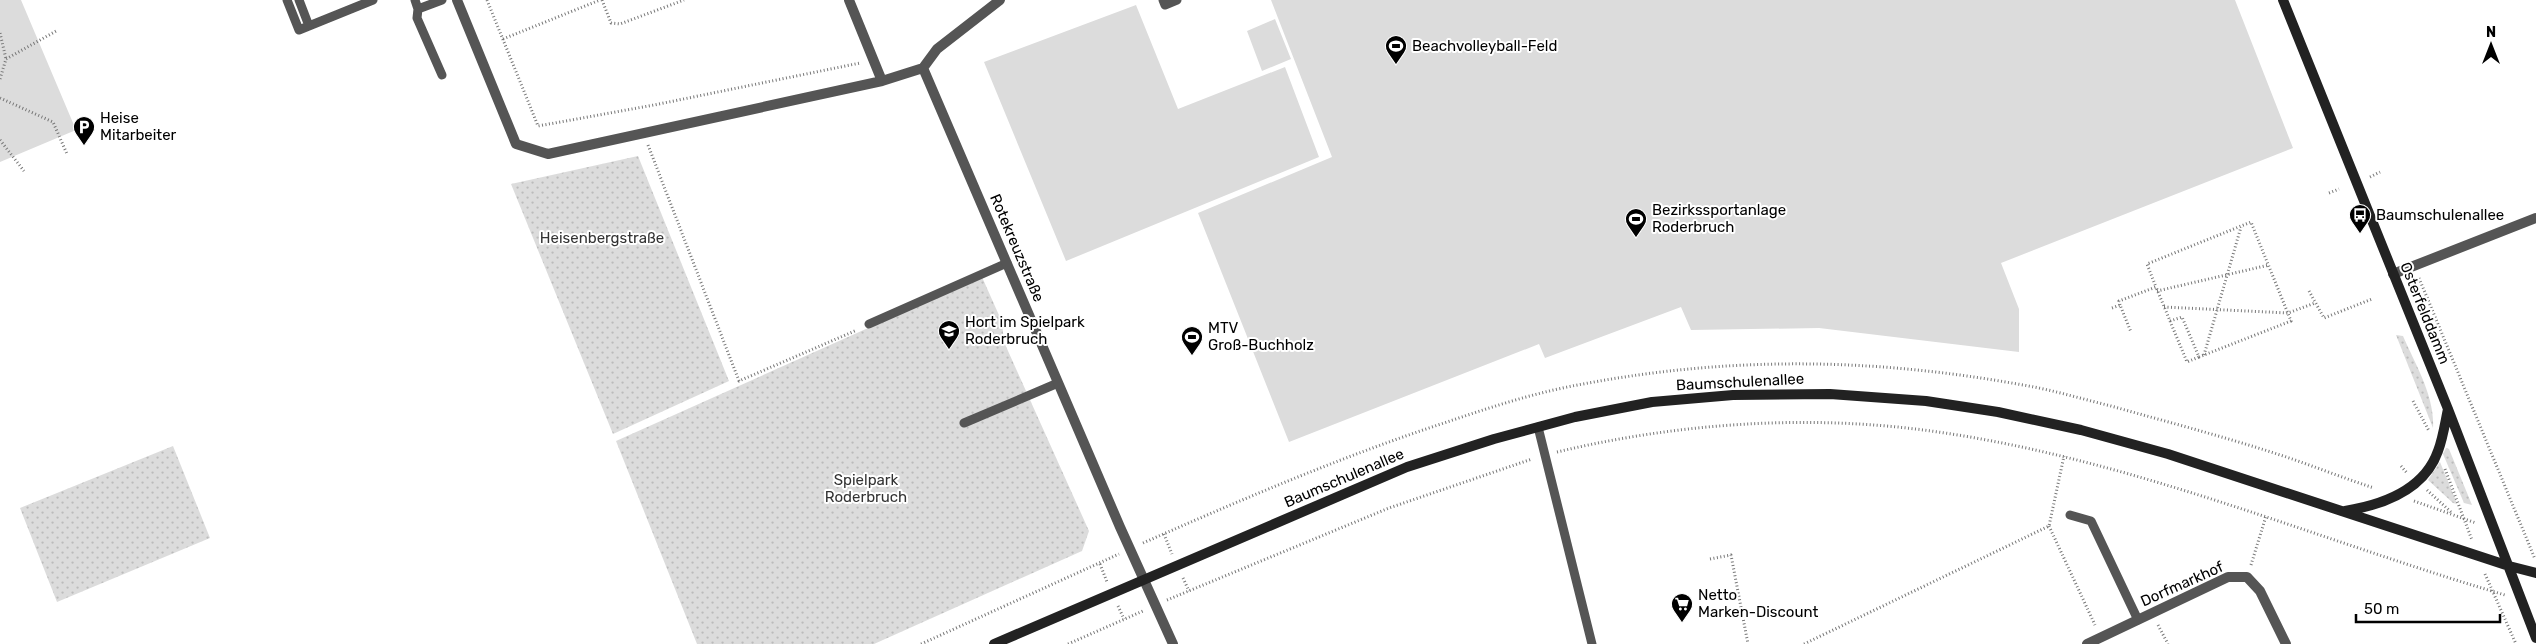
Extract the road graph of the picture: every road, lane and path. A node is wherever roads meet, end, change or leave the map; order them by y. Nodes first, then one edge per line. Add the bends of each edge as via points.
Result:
1 (287, 0) edge
2 (299, 0) edge
3 (373, 0) edge
4 (415, 0) edge
5 (442, 0) edge
6 (457, 0) edge
7 (487, 0) edge
8 (601, 0) edge
9 (684, 0) edge
10 (849, 0) edge
11 (1000, 0) edge
12 (1163, 0) edge
13 (1177, 0) edge
14 (2283, 0) edge
15 (418, 9) junction
16 (309, 26) junction
17 (58, 30) dead end
18 (0, 33) edge
19 (503, 39) junction
20 (6, 59) junction
21 (874, 60) junction
22 (922, 68) junction
23 (442, 75) dead end
24 (0, 79) edge
25 (882, 81) junction
26 (0, 98) edge
27 (643, 133) junction
28 (0, 140) edge
29 (67, 154) dead end
30 (24, 171) dead end
31 (2380, 172) dead end
32 (2369, 177) dead end
33 (2339, 189) dead end
34 (2329, 193) dead end
35 (2536, 218) edge
36 (2241, 226) junction
37 (1007, 263) junction
38 (2269, 266) junction
39 (2393, 274) junction
40 (2227, 275) junction
41 (2418, 276) dead end
42 (2157, 289) junction
43 (2309, 291) dead end
44 (2372, 299) dead end
45 (2315, 303) junction
46 (2120, 305) junction
47 (2164, 307) junction
48 (2112, 308) dead end
49 (2217, 310) junction
50 (2288, 313) junction
51 (2170, 321) junction
52 (869, 324) joint
53 (2132, 332) dead end
54 (2204, 355) junction
55 (2199, 357) junction
56 (1058, 383) junction
57 (2448, 409) junction
58 (964, 423) dead end
59 (1538, 427) junction
60 (1545, 456) junction
61 (2064, 456) junction
62 (2359, 483) dead end
63 (2344, 511) junction
64 (2070, 515) dead end
65 (2266, 516) junction
66 (2466, 519) dead end
67 (2049, 526) junction
68 (1130, 549) junction
69 (2477, 556) junction
70 (1710, 559) dead end
71 (2536, 562) edge
72 (2509, 566) junction
73 (2536, 572) edge
74 (2247, 577) junction
75 (1143, 578) junction
76 (2492, 591) junction
77 (2521, 600) junction
78 (1156, 605) junction
79 (2153, 613) junction
80 (2138, 620) junction
81 (2100, 638) junction
82 (2536, 638) edge
83 (921, 644) edge
84 (994, 644) edge
85 (1068, 644) edge
86 (1173, 644) edge
87 (1592, 644) edge
88 (1748, 644) edge
89 (1804, 644) edge
90 (2087, 644) edge
91 (2168, 644) edge
92 (2286, 644) edge
93 (2516, 644) edge

1 - 16 lane via 299,30
2 - 16 lane
3 - 16 lane
4 - 15 lane
5 - 15 lane
6 - 27 street via 516,144 548,154
7 - 19 path
8 - 9 path via 611,23 620,24
8 - 19 path
10 - 21 street
11 - 22 street via 937,49
12 - 13 lane via 1165,5
14 - 39 main road, Osterfelddamm
15 - 23 lane via 417,18
17 - 20 path
18 - 20 path
19 - 21 path via 538,126
20 - 24 path
21 - 25 street
22 - 25 street
22 - 37 street, Rotekreuzstraße
25 - 27 street
26 - 29 path via 53,122
27 - 52 path via 739,381
28 - 30 path
31 - 32 path
33 - 34 path
35 - 39 street
36 - 38 path via 2252,222
36 - 40 path
36 - 42 path via 2146,264
37 - 52 lane
37 - 56 street, Rotekreuzstraße
38 - 40 path
38 - 50 path
39 - 57 main road, Osterfelddamm
40 - 42 path
40 - 49 path
41 - 71 path
42 - 46 path via 2119,301
42 - 47 path
43 - 45 path
44 - 45 path via 2324,318
45 - 50 path
46 - 48 path
46 - 53 path
47 - 49 path
47 - 51 path
49 - 50 path
49 - 54 path
50 - 54 path via 2291,321
51 - 55 path via 2182,317
51 - 55 path via 2187,362
54 - 55 path
56 - 58 lane
56 - 68 street, Rotekreuzstraße
57 - 63 main road via 2438,452 2417,481 2393,499
57 - 72 main road, Osterfelddamm
59 - 60 lane
59 - 63 main road, Baumschulenallee via 1652,402 1733,394 1830,394 1926,401 2081,430 2168,454
59 - 75 main road, Baumschulenallee via 1407,467
60 - 61 path via 1584,446 1693,428 1801,422 1866,424 1930,431
60 - 78 path via 1501,468 1389,508
60 - 87 lane
61 - 65 path
61 - 67 path
62 - 68 path via 2185,426 2024,385 1899,367 1820,362 1739,364 1659,371 1597,381 1500,404 1281,482
63 - 69 main road, Baumschulenallee
64 - 80 lane via 2091,521
65 - 74 path
65 - 76 path
66 - 69 path
67 - 81 path
67 - 89 path
68 - 75 street, Rotekreuzstraße
68 - 83 path
69 - 72 main road, Baumschulenallee
69 - 76 path
70 - 88 path via 1731,555
72 - 73 main road, Baumschulenallee
72 - 77 main road, Osterfelddamm
74 - 79 street, Dorfmarkhof via 2228,577
74 - 92 street, Dorfmarkhof via 2260,591
75 - 78 street, Rotekreuzstraße
75 - 84 main road, Baumschulenallee
76 - 77 path
76 - 93 path
77 - 82 main road, Osterfelddamm
78 - 85 path
78 - 86 street, Rotekreuzstraße
79 - 80 street, Dorfmarkhof
79 - 91 path
80 - 81 street, Dorfmarkhof
81 - 90 street, Dorfmarkhof

